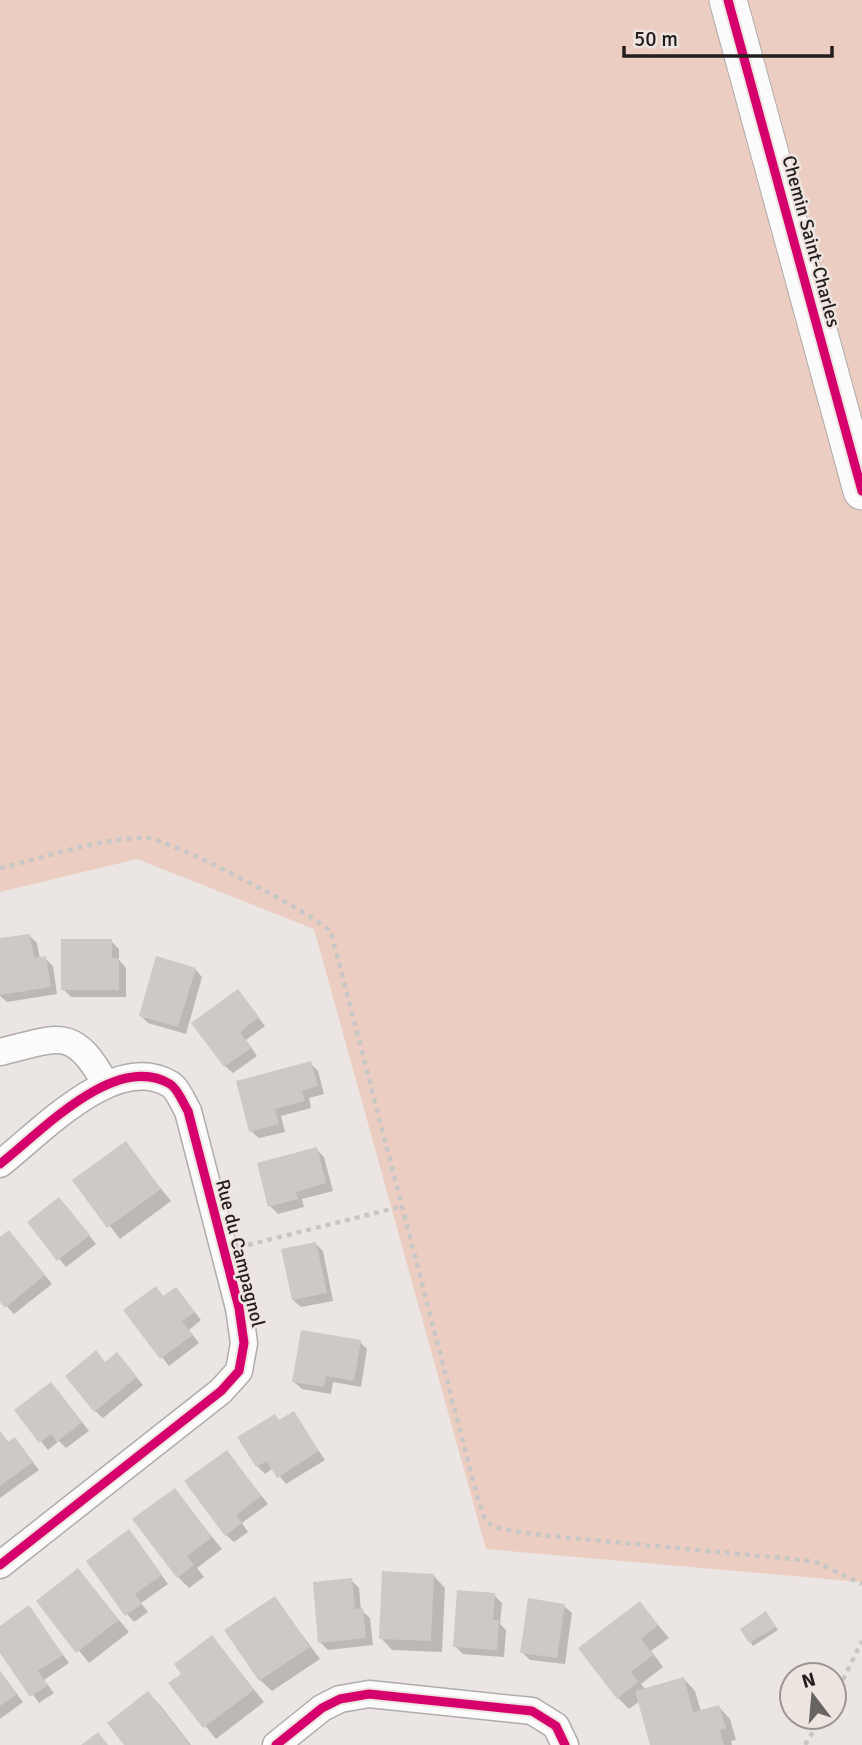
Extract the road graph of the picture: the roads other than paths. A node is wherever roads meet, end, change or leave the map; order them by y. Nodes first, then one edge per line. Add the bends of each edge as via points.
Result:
1 (728, 0) edge
2 (862, 491) edge
3 (0, 1052) edge
4 (105, 1083) junction
5 (0, 1164) edge
6 (0, 1565) edge
7 (276, 1745) edge
8 (565, 1745) edge

1 - 2 main road, Chemin Saint-Charles
3 - 4 street via 70,1040 90,1055
4 - 5 street
4 - 6 street, Rue du Campagnol via 152,1077 173,1085 188,1111 239,1308 244,1343 239,1371 221,1391
7 - 8 street via 322,1708 369,1694 532,1711 556,1726

